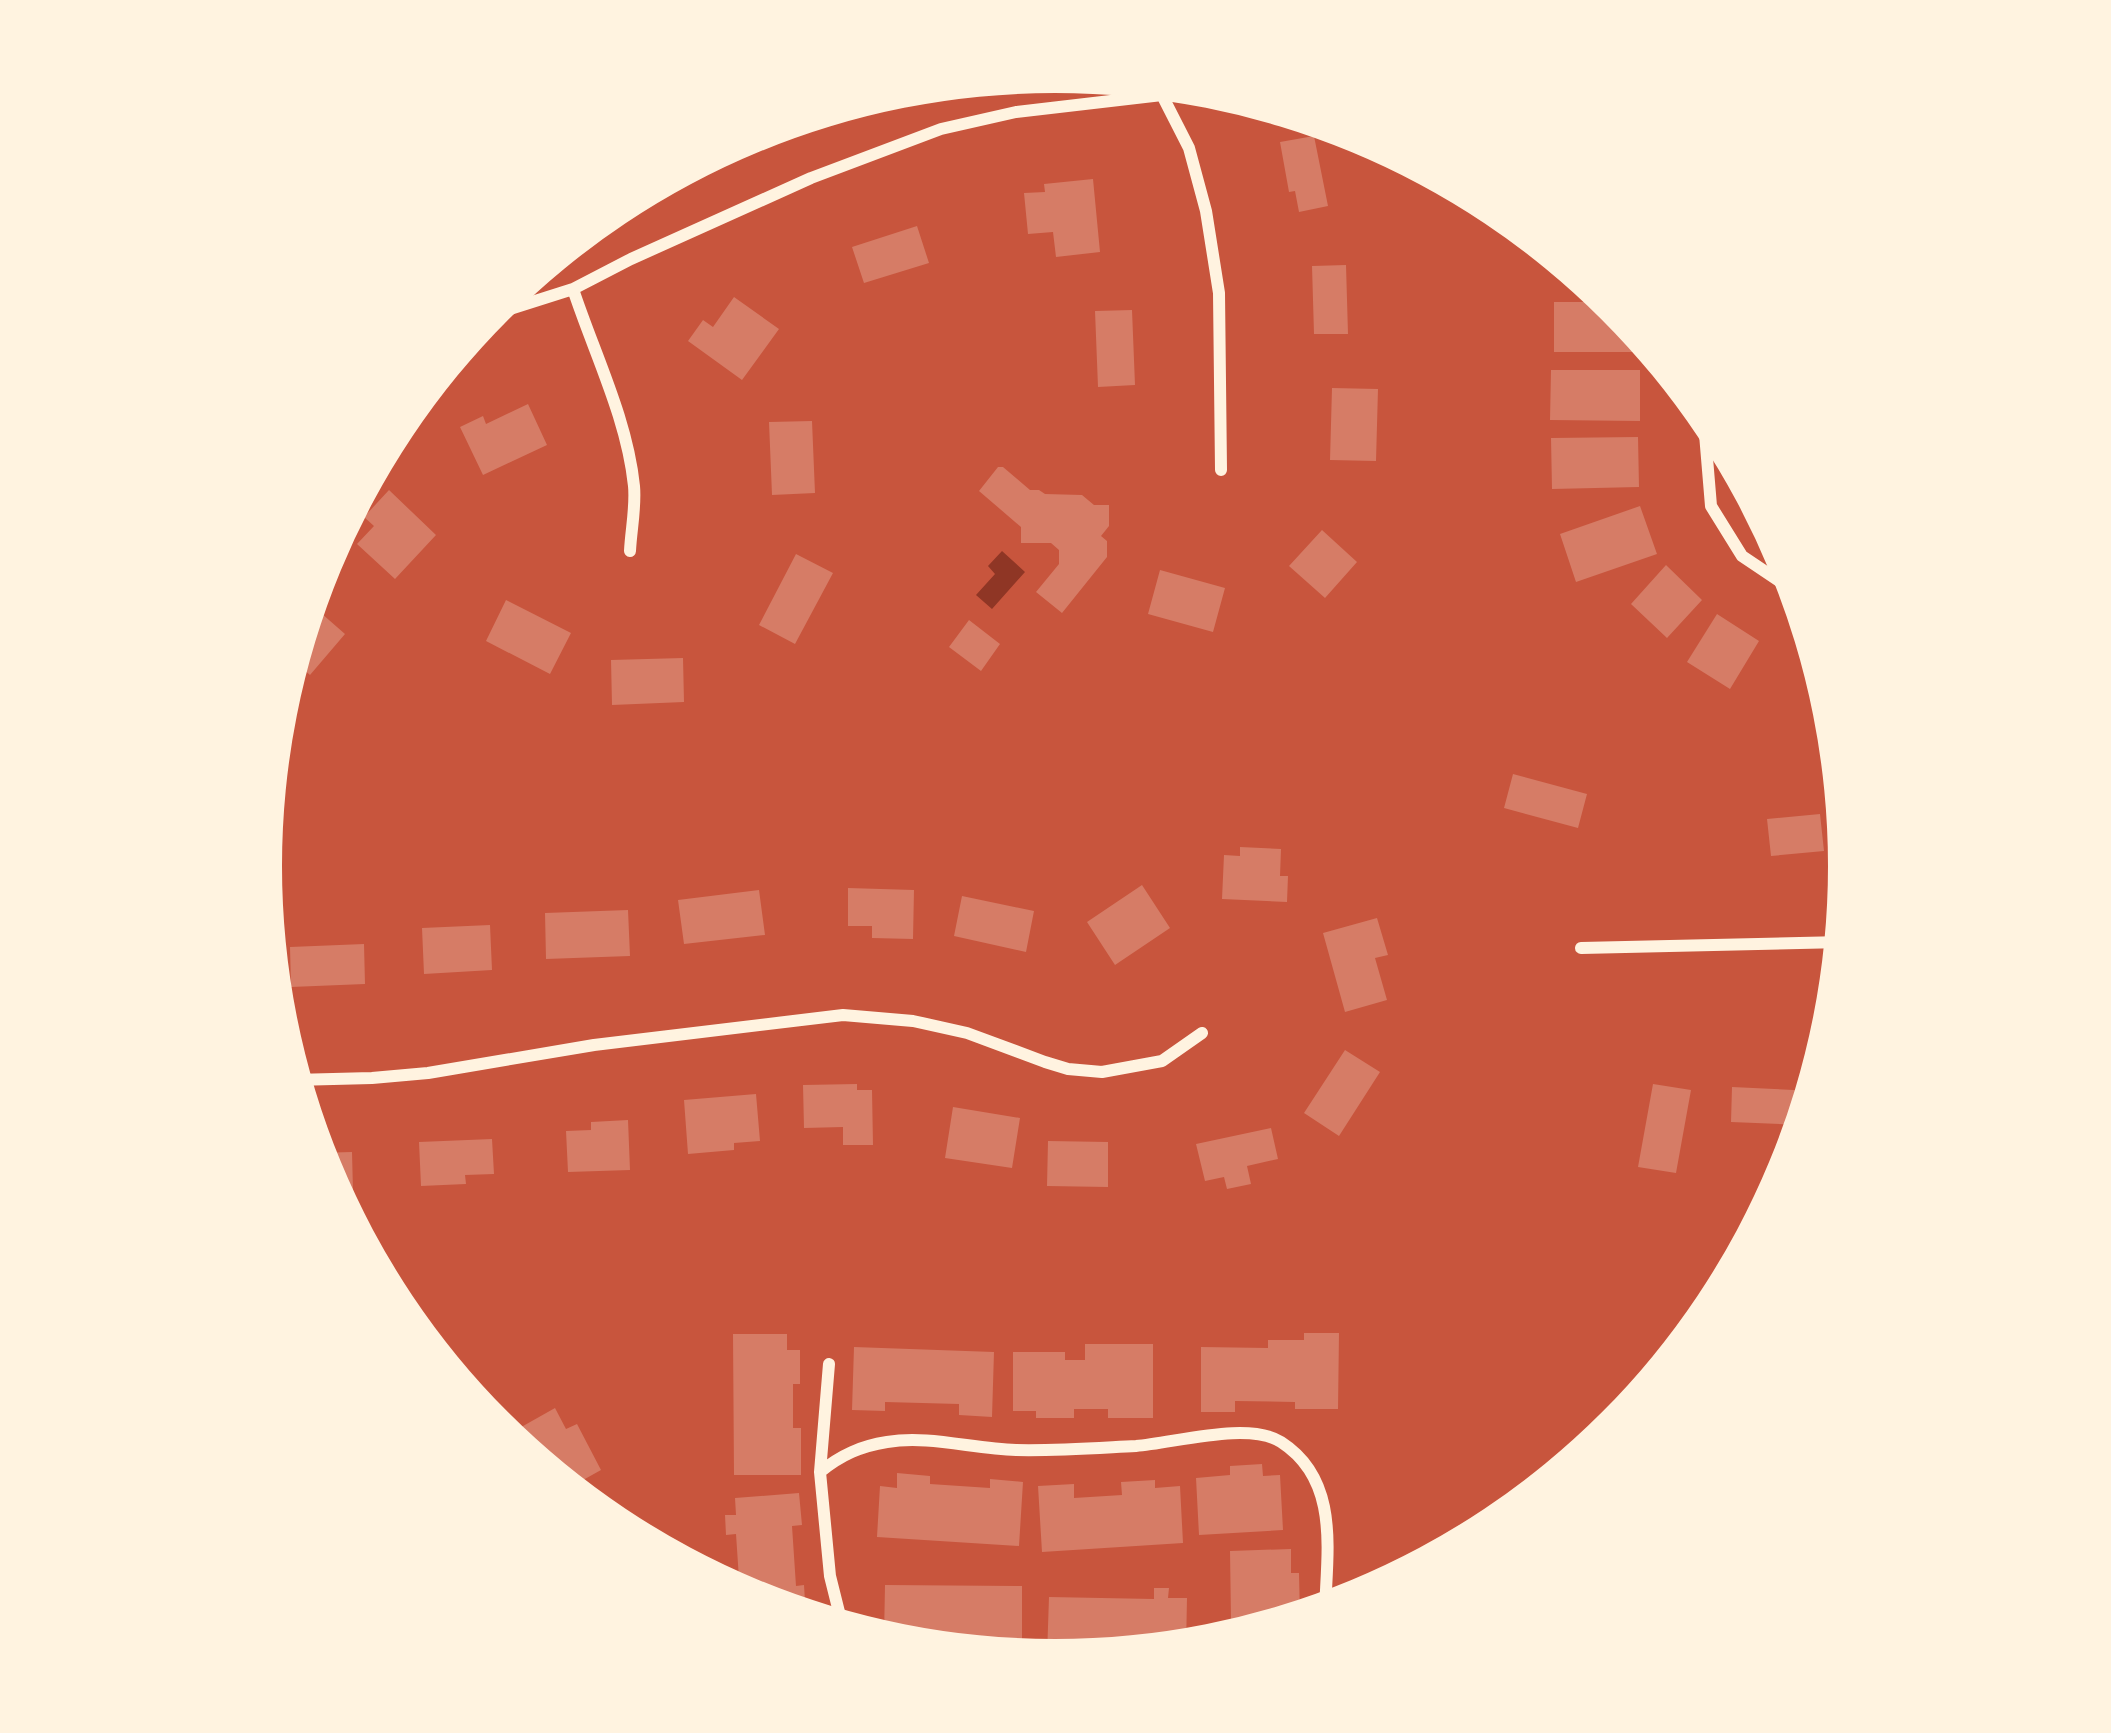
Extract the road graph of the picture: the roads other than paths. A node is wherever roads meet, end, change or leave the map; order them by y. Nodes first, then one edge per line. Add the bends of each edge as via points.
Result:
1 (1136, 98) edge
2 (1165, 101) edge
3 (573, 289) junction
4 (525, 304) edge
5 (1706, 449) edge
6 (1221, 470) dead end
7 (630, 551) dead end
8 (1772, 577) edge
9 (1824, 942) edge
10 (1581, 948) dead end
11 (1202, 1033) dead end
12 (312, 1080) edge
13 (829, 1364) dead end
14 (820, 1472) junction
15 (1326, 1591) edge
16 (838, 1609) edge

1 - 3 street via 941,129 811,178
2 - 6 street via 1189,148 1219,293
3 - 4 street
3 - 7 street via 628,451 635,490
5 - 8 street via 1711,506 1742,556
9 - 10 street
11 - 12 street via 1162,1061 1102,1072 1045,1063 913,1021 843,1015 428,1073
13 - 14 street
14 - 15 street via 859,1448 891,1441 1016,1450 1246,1433 1277,1439 1312,1469 1322,1494
14 - 16 street

